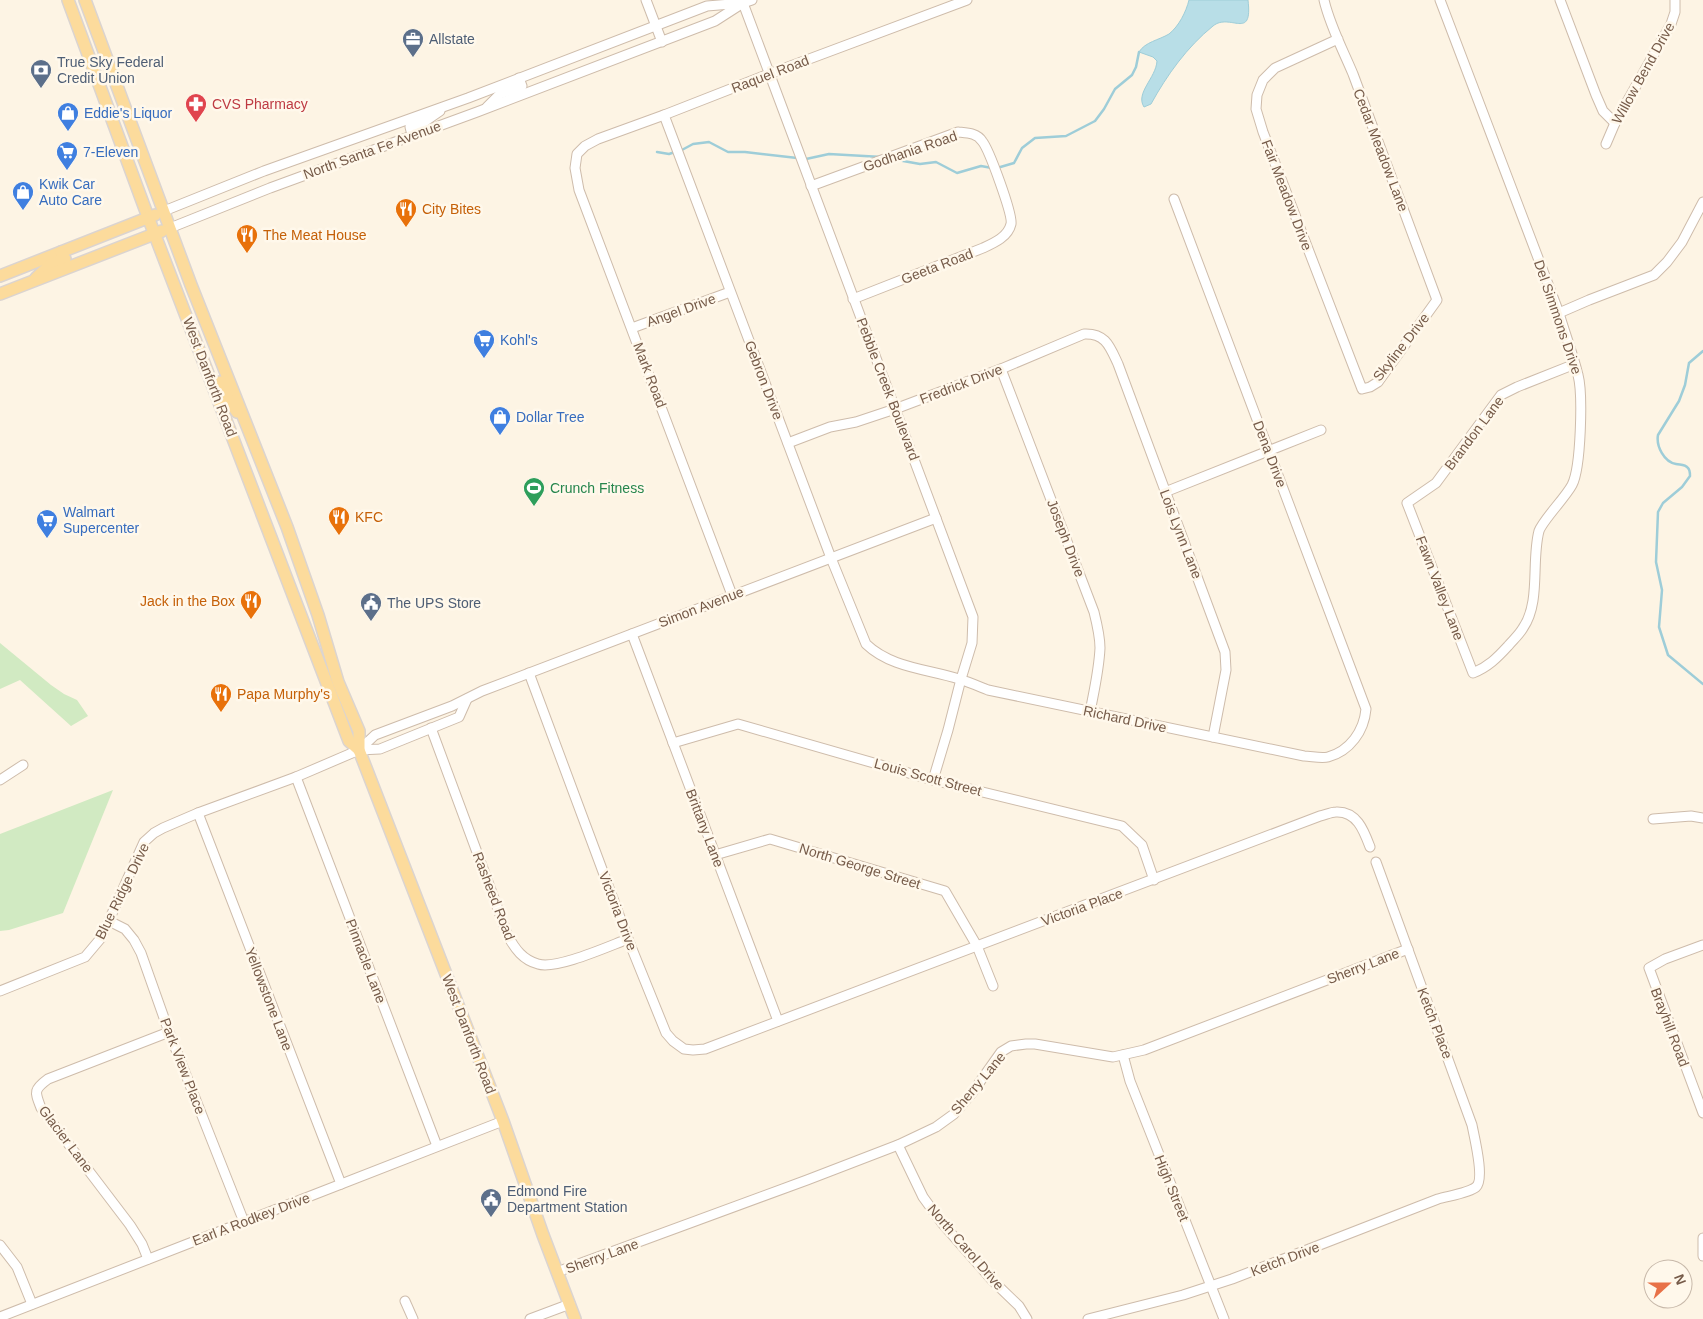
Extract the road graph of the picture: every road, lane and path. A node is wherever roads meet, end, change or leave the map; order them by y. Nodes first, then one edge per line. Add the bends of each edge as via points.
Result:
1 (68, 0) edge
2 (85, 0) edge
3 (646, 0) edge
4 (967, 0) edge
5 (1324, 0) edge
6 (1440, 0) edge
7 (1560, 0) edge
8 (1675, 0) edge
9 (747, 2) edge
10 (656, 25) junction
11 (1338, 39) junction
12 (662, 42) junction
13 (769, 74) junction
14 (519, 78) junction
15 (450, 104) junction
16 (485, 109) junction
17 (664, 115) junction
18 (1615, 123) junction
19 (412, 135) junction
20 (1606, 144) dead end
21 (577, 154) joint
22 (811, 186) junction
23 (1174, 199) dead end
24 (1703, 202) edge
25 (164, 212) junction
26 (148, 218) junction
27 (1011, 222) joint
28 (170, 228) junction
29 (154, 234) junction
30 (62, 252) junction
31 (0, 276) edge
32 (31, 282) junction
33 (730, 292) junction
34 (0, 294) edge
35 (853, 299) junction
36 (1438, 300) joint
37 (1559, 313) junction
38 (632, 328) junction
39 (1102, 337) joint
40 (1575, 364) junction
41 (1001, 369) junction
42 (213, 384) junction
43 (1362, 389) joint
44 (895, 409) junction
45 (249, 430) junction
46 (1321, 430) dead end
47 (788, 443) junction
48 (1268, 450) junction
49 (1165, 492) junction
50 (1407, 503) joint
51 (936, 518) junction
52 (831, 558) junction
53 (732, 595) junction
54 (632, 634) junction
55 (866, 644) joint
56 (529, 673) junction
57 (1473, 673) joint
58 (960, 679) junction
59 (467, 700) junction
60 (1366, 709) joint
61 (1090, 712) junction
62 (431, 728) junction
63 (1214, 737) junction
64 (673, 743) junction
65 (359, 750) junction
66 (23, 766) dead end
67 (296, 777) junction
68 (0, 780) edge
69 (933, 780) junction
70 (198, 813) junction
71 (1703, 818) edge
72 (1653, 819) dead end
73 (1370, 847) dead end
74 (715, 856) junction
75 (1376, 862) dead end
76 (1154, 880) junction
77 (110, 921) junction
78 (628, 939) junction
79 (1703, 945) edge
80 (977, 946) junction
81 (1408, 949) junction
82 (993, 986) dead end
83 (0, 991) edge
84 (778, 1021) junction
85 (169, 1032) junction
86 (1123, 1055) junction
87 (1703, 1113) edge
88 (503, 1121) junction
89 (898, 1145) junction
90 (436, 1146) junction
91 (341, 1184) junction
92 (1477, 1186) joint
93 (244, 1222) junction
94 (1703, 1238) edge
95 (0, 1245) edge
96 (1703, 1256) edge
97 (148, 1259) junction
98 (558, 1272) junction
99 (1211, 1285) junction
100 (405, 1301) dead end
101 (32, 1304) junction
102 (570, 1304) junction
103 (0, 1317) edge
104 (413, 1319) edge
105 (530, 1319) edge
106 (575, 1319) edge
107 (1027, 1319) edge
108 (1088, 1319) edge
109 (1224, 1319) edge

1 - 26 main road, West Danforth Road
2 - 25 main road, West Danforth Road
3 - 10 street
4 - 13 street, Raquel Road
5 - 11 street, Cedar Meadow Lane
6 - 37 street, Del Simmons Drive
7 - 18 street via 1603,111
8 - 18 street, Willow Bend Drive via 1676,12 1671,24
9 - 10 street, North Santa Fe Avenue via 708,6
9 - 12 street, North Santa Fe Avenue via 716,21
9 - 13 street, Pebble Creek Boulevard
10 - 12 street
10 - 14 street, North Santa Fe Avenue
11 - 36 street, Cedar Meadow Lane
11 - 43 street, Fair Meadow Drive via 1275,68 1263,80 1257,94 1256,109
12 - 16 street, North Santa Fe Avenue
13 - 17 street, Raquel Road
13 - 22 street, Pebble Creek Boulevard
14 - 15 street, North Santa Fe Avenue
14 - 16 street via 522,86 500,94
15 - 19 street via 424,122 410,127
15 - 25 street, North Santa Fe Avenue via 273,168
16 - 19 street, North Santa Fe Avenue
17 - 21 street, Raquel Road via 598,139
17 - 33 street, Gebron Drive
18 - 20 street, Willow Bend Drive
19 - 28 street, North Santa Fe Avenue
21 - 38 street, Mark Road via 575,168 579,190
22 - 27 street, Godhania Road via 942,137 958,132 973,133 982,139 987,149
22 - 35 street, Pebble Creek Boulevard
23 - 48 street, Dena Drive
24 - 37 street via 1682,242 1654,275
25 - 26 main road, North Santa Fe Avenue
25 - 28 main road, West Danforth Road
26 - 29 main road, West Danforth Road
26 - 30 main road, North Santa Fe Avenue
27 - 35 street, Geeta Road via 1008,232 998,241
28 - 29 main road, North Santa Fe Avenue
28 - 45 main road, West Danforth Road
29 - 32 main road, North Santa Fe Avenue
29 - 42 main road, West Danforth Road
30 - 31 main road, North Santa Fe Avenue
30 - 32 main road via 65,259 50,265
32 - 34 main road, North Santa Fe Avenue
33 - 38 street, Angel Drive
33 - 47 street, Gebron Drive
35 - 44 street, Pebble Creek Boulevard
36 - 43 street, Skyline Drive via 1378,382
37 - 40 street, Del Simmons Drive
38 - 53 street, Mark Road
39 - 41 street, Fredrick Drive via 1094,333 1084,334
39 - 49 street, Lois Lynn Lane via 1118,364
40 - 50 street, Brandon Lane via 1501,395 1436,483
40 - 57 street, Del Simmons Drive via 1580,388 1577,471 1572,484 1540,529 1530,613 1524,628 1496,660
41 - 44 street, Fredrick Drive
41 - 61 street, Joseph Drive via 1094,612 1100,648
42 - 45 main road via 221,382 228,400
42 - 65 main road, West Danforth Road via 349,741
44 - 47 street, Fredrick Drive via 830,427
44 - 51 street, Pebble Creek Boulevard
45 - 65 main road, West Danforth Road via 287,527 338,682 359,732
46 - 48 street
47 - 52 street, Gebron Drive
48 - 49 street
48 - 60 street, Dena Drive
49 - 63 street, Lois Lynn Lane via 1225,652 1226,670
50 - 57 street, Fawn Valley Lane
51 - 52 street, Simon Avenue
51 - 58 street, Pebble Creek Boulevard via 973,617 972,643
52 - 53 street, Simon Avenue
52 - 55 street, Gebron Drive
53 - 54 street, Simon Avenue
54 - 56 street, Simon Avenue
54 - 64 street, Brittany Lane
55 - 58 street, Richard Drive via 876,654 888,659
56 - 59 street, Simon Avenue
56 - 78 street, Victoria Drive
58 - 61 street, Richard Drive via 988,690
58 - 69 street, Pebble Creek Boulevard
59 - 62 street, Simon Avenue via 459,717
59 - 65 street, Simon Avenue via 375,735
60 - 63 street, Richard Drive via 1354,741 1326,758
61 - 63 street, Richard Drive
62 - 65 street, Simon Avenue via 380,748
62 - 78 street, Rasheed Road via 516,950 540,965 559,963
64 - 69 street, Louis Scott Street via 738,724
64 - 74 street, Brittany Lane
65 - 67 street, Blue Ridge Drive
65 - 88 main road, West Danforth Road
66 - 68 street
67 - 70 street, Blue Ridge Drive
67 - 90 street, Pinnacle Lane
69 - 76 street, Louis Scott Street via 1122,826 1142,845
70 - 77 street, Blue Ridge Drive via 163,828 144,842
70 - 91 street, Yellowstone Lane
71 - 72 street
73 - 76 street, Victoria Place via 1357,820 1336,812
74 - 80 street, North George Street via 770,839 945,891
74 - 84 street, Brittany Lane
75 - 81 street, Ketch Place
76 - 80 street, Victoria Place
77 - 83 street, Blue Ridge Drive via 85,957
77 - 85 street, Park View Place via 125,929 141,953
78 - 84 street, Victoria Drive via 666,1033 684,1049 705,1049
79 - 87 street, Brayhill Road via 1649,968
80 - 82 street, North George Street
80 - 84 street, Victoria Place
81 - 86 street, Sherry Lane via 1144,1050
81 - 92 street, Ketch Place via 1472,1124 1480,1175
85 - 93 street, Park View Place
85 - 97 street, Glacier Lane via 48,1079 36,1091 41,1108 130,1225
86 - 89 street, Sherry Lane via 1098,1056 1026,1044 1011,1046 1001,1052 954,1114 936,1127
86 - 99 street, High Street
88 - 90 street, Earl A Rodkey Drive
88 - 98 main road, West Danforth Road
89 - 98 street, Sherry Lane
89 - 107 street, North Carol Drive via 932,1210 992,1280 1019,1306
90 - 91 street, Earl A Rodkey Drive
91 - 93 street, Earl A Rodkey Drive
92 - 99 street, Ketch Drive
93 - 97 street, Earl A Rodkey Drive
94 - 96 street
95 - 101 street via 17,1267
97 - 101 street, Earl A Rodkey Drive
98 - 102 main road, West Danforth Road
99 - 108 street, Ketch Drive
99 - 109 street, High Street
100 - 104 street
101 - 103 street, Earl A Rodkey Drive
102 - 105 street
102 - 106 main road, West Danforth Road

